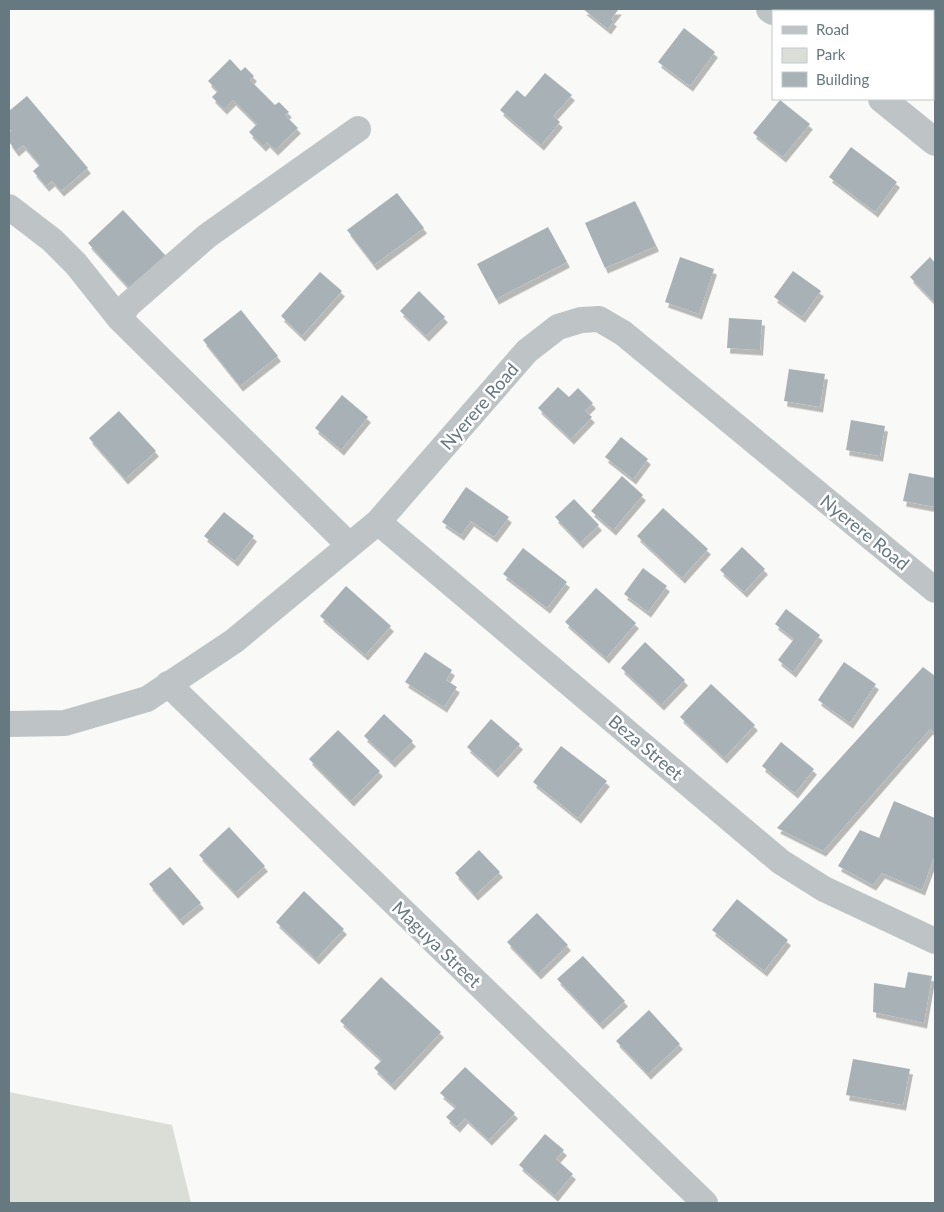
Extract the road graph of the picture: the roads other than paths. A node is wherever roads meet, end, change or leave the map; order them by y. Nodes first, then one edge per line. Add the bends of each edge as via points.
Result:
1 (883, 100) edge
2 (358, 129) dead end
3 (935, 142) edge
4 (9, 207) edge
5 (119, 318) junction
6 (378, 522) junction
7 (350, 545) junction
8 (935, 590) edge
9 (168, 684) junction
10 (9, 724) edge
11 (935, 941) edge
12 (705, 1203) edge

1 - 3 street
2 - 5 street via 208,236 128,305
4 - 5 street via 52,240 76,264
5 - 7 street
6 - 7 street, Nyerere Road
6 - 8 street, Nyerere Road via 527,351 558,327 599,319 623,333
6 - 11 street, Beza Street via 781,862 824,889
7 - 9 street, Nyerere Road via 234,641
9 - 10 street, Nyerere Road via 147,699 65,723
9 - 12 street, Maguya Street

